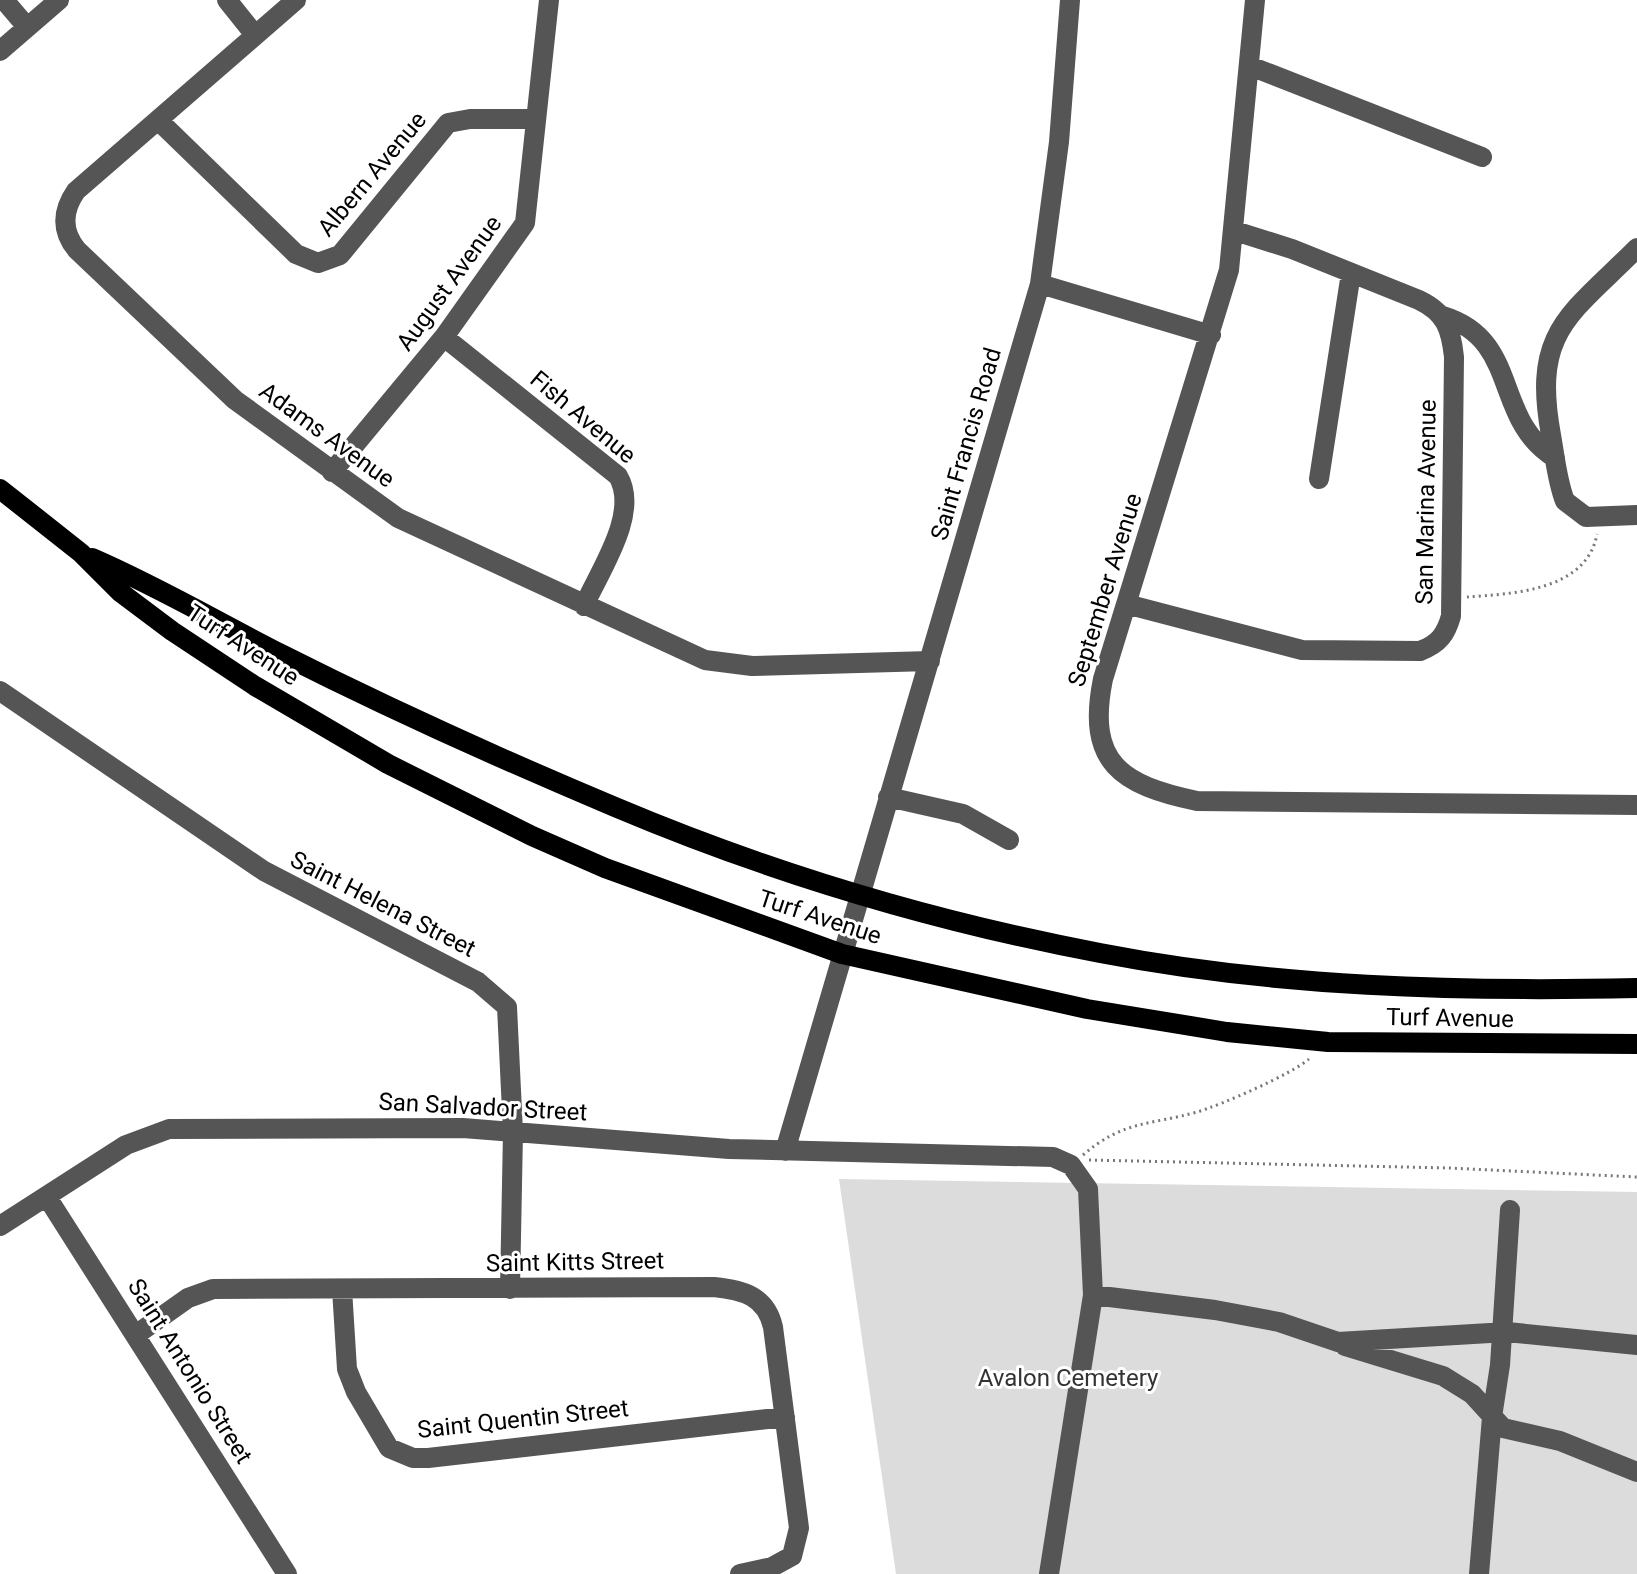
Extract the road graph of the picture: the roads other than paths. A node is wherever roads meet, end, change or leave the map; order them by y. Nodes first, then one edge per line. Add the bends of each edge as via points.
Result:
1 (4, 0) edge
2 (59, 0) edge
3 (227, 0) edge
4 (296, 0) edge
5 (549, 0) edge
6 (1070, 0) edge
7 (1255, 0) edge
8 (27, 27) junction
9 (255, 35) junction
10 (0, 51) edge
11 (1250, 66) junction
12 (536, 119) junction
13 (160, 122) junction
14 (1482, 157) dead end
15 (1235, 231) junction
16 (1637, 248) edge
17 (1351, 273) junction
18 (1040, 284) junction
19 (1443, 316) junction
20 (1211, 335) junction
21 (444, 337) junction
22 (1555, 458) junction
23 (332, 472) junction
24 (1319, 479) dead end
25 (0, 489) edge
26 (1637, 515) edge
27 (81, 553) junction
28 (1126, 604) junction
29 (584, 606) junction
30 (930, 661) junction
31 (0, 691) edge
32 (888, 797) junction
33 (1637, 805) edge
34 (1009, 840) dead end
35 (859, 892) junction
36 (842, 954) junction
37 (1637, 988) edge
38 (1637, 1044) edge
39 (513, 1132) junction
40 (785, 1151) junction
41 (47, 1197) junction
42 (1510, 1210) dead end
43 (0, 1226) edge
44 (342, 1289) junction
45 (510, 1289) junction
46 (1093, 1295) junction
47 (1502, 1332) junction
48 (137, 1334) junction
49 (1431, 1336) junction
50 (1338, 1342) junction
51 (1637, 1345) edge
52 (1411, 1364) junction
53 (785, 1417) junction
54 (1492, 1417) junction
55 (1637, 1472) edge
56 (287, 1574) edge
57 (740, 1574) edge
58 (1049, 1574) edge
59 (1479, 1574) edge

1 - 8 street
2 - 8 street
3 - 9 street
4 - 9 street, Adams Avenue
5 - 12 street, August Avenue
6 - 18 street, Saint Francis Road
7 - 11 street, September Avenue
8 - 10 street
9 - 13 street, Adams Avenue
11 - 14 street
11 - 15 street, September Avenue
12 - 13 street, Albern Avenue via 448,123 340,255 318,263 296,254
12 - 21 street, August Avenue via 525,223
13 - 23 street, Adams Avenue via 76,191 64,215 70,242 196,366
15 - 17 street
15 - 20 street, September Avenue
16 - 22 street via 1579,305 1548,352 1545,385
17 - 19 street via 1419,300
17 - 24 street
18 - 20 street
18 - 30 street, Saint Francis Road
19 - 22 street via 1464,322 1497,358 1526,433
19 - 28 street, San Marina Avenue via 1454,357 1451,599 1447,629 1432,646 1420,651 1302,650
20 - 28 street, September Avenue
21 - 23 street, August Avenue
21 - 29 street, Fish Avenue via 624,486 625,517
22 - 26 street via 1565,501 1580,514 1600,519
23 - 29 street, Adams Avenue via 418,529
25 - 27 main road, Turf Avenue
27 - 35 main road, Turf Avenue via 337,681 546,777 738,853
27 - 36 main road, Turf Avenue via 120,592 172,631 388,764 605,868
28 - 33 street, September Avenue via 1097,710 1100,739 1114,764 1139,786 1226,804
29 - 30 street, Adams Avenue via 681,652 726,664
30 - 32 street, Saint Francis Road
31 - 39 street, Saint Helena Street via 264,871 490,991 507,1007 510,1020
32 - 34 street via 963,814
32 - 35 street, Saint Francis Road
35 - 36 street, Saint Francis Road
35 - 37 main road, Turf Avenue via 1101,954 1267,976 1439,988
36 - 38 main road, Turf Avenue via 1087,1009 1227,1032 1328,1042
36 - 40 street
39 - 40 street, San Salvador Street
39 - 41 street, San Salvador Street via 169,1129 126,1145
39 - 45 street, Saint Helena Street
40 - 46 street, San Salvador Street via 1035,1154 1071,1165 1088,1189
41 - 43 street, San Salvador Street
41 - 48 street, Saint Antonio Street
42 - 47 street
44 - 45 street, Saint Kitts Street
44 - 48 street, Saint Kitts Street via 213,1289 188,1298
44 - 53 street, Saint Quentin Street via 350,1380 380,1436 400,1455 428,1458
45 - 53 street, Saint Kitts Street via 714,1287 751,1294 771,1316
46 - 50 street via 1241,1315
46 - 58 street
47 - 49 street
47 - 51 street
47 - 54 street
48 - 56 street, Saint Antonio Street
49 - 50 street
49 - 52 street
50 - 52 street
52 - 54 street via 1472,1394
53 - 57 street, Saint Kitts Street via 799,1528 792,1556
54 - 55 street via 1503,1428 1560,1441
54 - 59 street

